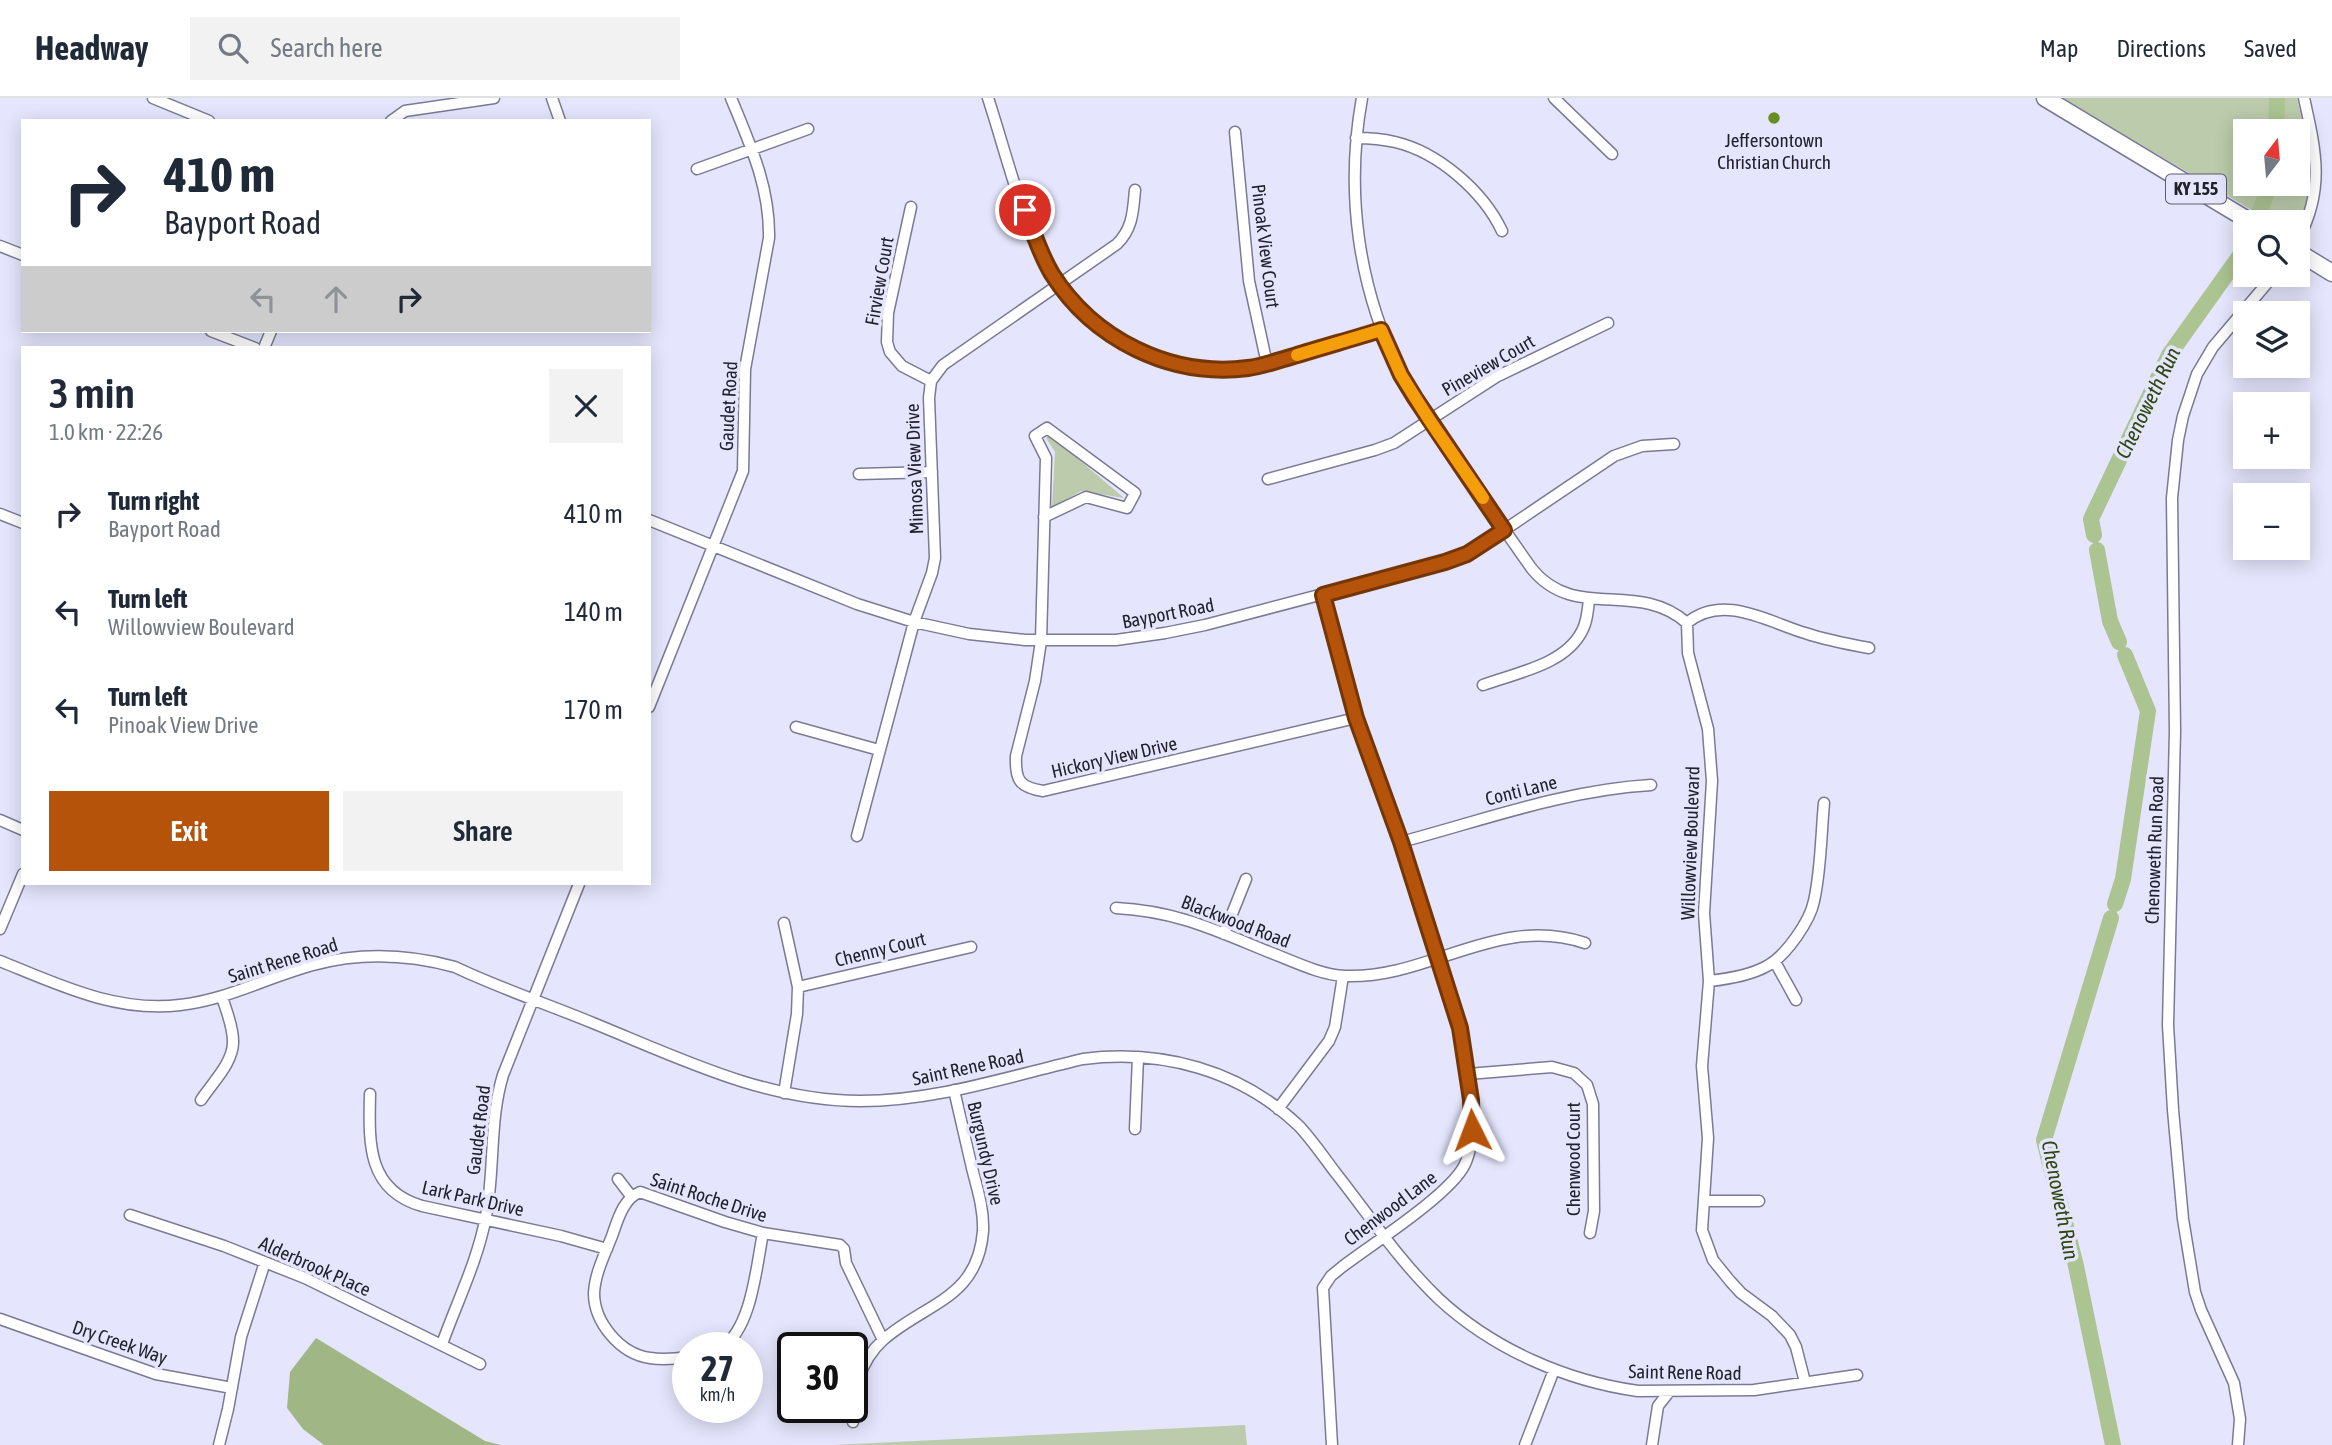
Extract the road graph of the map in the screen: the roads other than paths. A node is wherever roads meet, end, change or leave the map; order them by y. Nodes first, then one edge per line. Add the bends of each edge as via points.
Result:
1 (153, 98) edge
2 (494, 98) edge
3 (552, 98) edge
4 (731, 98) edge
5 (988, 98) edge
6 (1362, 98) edge
7 (1554, 98) edge
8 (2045, 98) edge
9 (2304, 98) edge
10 (204, 119) edge
11 (394, 119) edge
12 (559, 119) edge
13 (808, 129) dead end
14 (1235, 132) dead end
15 (1356, 138) junction
16 (752, 150) junction
17 (1612, 154) dead end
18 (697, 169) dead end
19 (1135, 190) dead end
20 (911, 207) dead end
21 (2233, 212) edge
22 (2310, 212) edge
23 (1503, 231) dead end
24 (0, 246) edge
25 (21, 254) edge
26 (2310, 259) edge
27 (2332, 273) edge
28 (1059, 284) junction
29 (2264, 287) edge
30 (1608, 323) dead end
31 (1381, 330) junction
32 (216, 333) edge
33 (250, 346) edge
34 (1268, 364) junction
35 (931, 381) junction
36 (1430, 421) junction
37 (1674, 444) dead end
38 (932, 472) junction
39 (859, 474) dead end
40 (1268, 479) dead end
41 (0, 514) edge
42 (1044, 517) junction
43 (651, 521) edge
44 (21, 522) edge
45 (1504, 530) junction
46 (714, 545) junction
47 (1323, 595) junction
48 (1589, 600) junction
49 (914, 622) junction
50 (1687, 623) junction
51 (1041, 640) junction
52 (1868, 648) dead end
53 (1483, 685) dead end
54 (651, 702) edge
55 (1356, 718) junction
56 (796, 727) dead end
57 (880, 750) junction
58 (1651, 785) dead end
59 (1824, 803) dead end
60 (0, 820) edge
61 (21, 829) edge
62 (857, 836) dead end
63 (1401, 842) junction
64 (21, 879) edge
65 (1246, 879) dead end
66 (579, 885) edge
67 (1116, 908) dead end
68 (784, 923) dead end
69 (0, 929) edge
70 (1224, 934) junction
71 (1586, 943) dead end
72 (971, 947) dead end
73 (1439, 957) junction
74 (0, 961) edge
75 (1775, 962) junction
76 (1343, 976) junction
77 (1709, 981) junction
78 (798, 987) junction
79 (222, 997) junction
80 (533, 999) junction
81 (1796, 1000) dead end
82 (1138, 1057) junction
83 (1468, 1074) junction
84 (954, 1090) junction
85 (784, 1093) junction
86 (370, 1094) dead end
87 (201, 1100) dead end
88 (1278, 1109) junction
89 (1135, 1129) dead end
90 (618, 1179) dead end
91 (631, 1196) junction
92 (1704, 1201) junction
93 (1759, 1201) dead end
94 (130, 1215) dead end
95 (485, 1220) junction
96 (763, 1233) junction
97 (1590, 1233) dead end
98 (1384, 1236) junction
99 (607, 1249) junction
100 (265, 1262) junction
101 (0, 1319) edge
102 (738, 1332) edge
103 (883, 1340) junction
104 (442, 1344) junction
105 (672, 1358) edge
106 (868, 1360) edge
107 (480, 1364) dead end
108 (1554, 1370) junction
109 (1857, 1375) dead end
110 (1805, 1382) junction
111 (232, 1388) junction
112 (1669, 1392) junction
113 (219, 1445) edge
114 (1332, 1445) edge
115 (1525, 1445) edge
116 (1652, 1445) edge
117 (2238, 1445) edge

1 - 10 street
2 - 11 street via 405,111
3 - 12 street
4 - 16 street, Gaudet Road
5 - 28 street via 1028,221
6 - 15 street
7 - 17 street
8 - 21 main road, KY 155
9 - 22 street via 2315,148 2316,183
13 - 16 street
14 - 34 street, Pinoak View Court via 1250,281
15 - 23 street via 1395,142 1430,157 1452,171 1489,207
15 - 31 street via 1358,237
16 - 18 street
16 - 46 street, Gaudet Road via 766,194 769,238 745,369 743,471
19 - 28 street, Mimosa View Drive via 1132,221 1123,237
20 - 35 street, Firview Court via 888,313 887,342 902,366
24 - 25 street
26 - 27 main road
28 - 34 street via 1102,329 1161,360 1224,370
28 - 35 street, Mimosa View Drive via 943,365
29 - 117 street, Chenoweth Run Road via 2213,346 2197,374 2176,449 2171,530 2175,731 2168,1025 2172,1098 2191,1268 2201,1310 2236,1388 2241,1419
30 - 36 street, Pineview Court via 1496,377
31 - 34 street
31 - 36 street via 1401,375
32 - 33 street
35 - 38 street, Mimosa View Drive
36 - 40 street, Pineview Court via 1375,450
36 - 45 street
37 - 45 street, Bayport Road via 1642,446 1614,456
38 - 39 street
38 - 49 street, Mimosa View Drive via 935,558
41 - 44 street
42 - 42 street, Hickory View Drive via 1046,458 1035,436 1047,428 1135,493 1127,508 1086,497
42 - 51 street, Hickory View Drive
43 - 46 street, Bayport Road
45 - 47 street, Bayport Road via 1445,562
45 - 48 street via 1539,578 1559,592
46 - 49 street, Bayport Road
46 - 54 street, Gaudet Road
47 - 51 street, Bayport Road via 1165,634 1116,640
47 - 55 street, Chenwood Lane
48 - 50 street via 1644,601 1670,610
48 - 53 street via 1581,632 1564,653
49 - 51 street, Bayport Road via 968,634
49 - 57 street, Mimosa View Drive
50 - 52 street via 1713,612 1740,610 1806,634
50 - 77 street, Willowview Boulevard via 1688,653 1708,729 1712,781 1704,913
51 - 55 street, Hickory View Drive via 1016,755 1020,782 1032,789 1075,784
55 - 63 street, Chenwood Lane
56 - 57 street
57 - 62 street, Mimosa View Drive
58 - 63 street, Conti Lane via 1585,792
59 - 75 street via 1814,901 1803,926
60 - 61 street
63 - 73 street, Chenwood Lane
64 - 69 street
65 - 70 street
66 - 80 street, Gaudet Road
67 - 70 street, Blackwood Road via 1164,913
68 - 78 street
70 - 76 street, Blackwood Road
71 - 73 street via 1555,935 1510,937
72 - 78 street, Chenny Court
73 - 76 street, Blackwood Road via 1386,973
73 - 83 street, Chenwood Lane
74 - 79 street, Saint Rene Road via 69,989 125,1004 179,1005
75 - 77 street
75 - 81 street
76 - 88 street via 1329,1041
77 - 92 street, Willowview Boulevard via 1702,1066 1708,1138
78 - 85 street
79 - 80 street, Saint Rene Road via 312,965 399,955 455,967
79 - 87 street via 233,1046
80 - 85 street, Saint Rene Road via 721,1075
80 - 95 street, Gaudet Road via 498,1090
82 - 84 street, Saint Rene Road via 1083,1059
82 - 88 street, Saint Rene Road via 1206,1069 1253,1091
82 - 89 street
83 - 97 street, Chenwood Court via 1552,1067 1574,1073 1587,1085 1593,1104
83 - 98 street, Chenwood Lane via 1472,1130 1465,1164 1454,1181
84 - 85 street, Saint Rene Road via 860,1101
84 - 103 street, Burgundy Drive via 981,1204 979,1250 960,1288
86 - 95 street, Lark Park Drive via 371,1151 395,1193 411,1203
88 - 98 street, Saint Rene Road via 1310,1139
90 - 91 street
91 - 96 street, Saint Roche Drive via 646,1192
91 - 99 street
92 - 93 street
92 - 110 street, Willowview Boulevard via 1702,1230 1713,1260 1741,1293 1790,1335
94 - 100 street, Alderbrook Place
95 - 99 street, Lark Park Drive
95 - 104 street, Gaudet Road
96 - 102 street
96 - 103 street, Saint Roche Drive via 842,1247
98 - 108 street, Saint Rene Road via 1417,1277 1462,1319
98 - 114 street, Chenwood Lane via 1342,1266 1323,1288
99 - 105 street via 594,1290 598,1314 608,1331 640,1356
100 - 104 street, Alderbrook Place
100 - 111 street via 241,1337
101 - 111 street, Dry Creek Way via 156,1374
103 - 106 street, Burgundy Drive
104 - 107 street, Alderbrook Place
108 - 112 street, Saint Rene Road via 1620,1389
108 - 115 street
109 - 110 street, Saint Rene Road
110 - 112 street, Saint Rene Road via 1754,1390
111 - 113 street
112 - 116 street via 1658,1406

